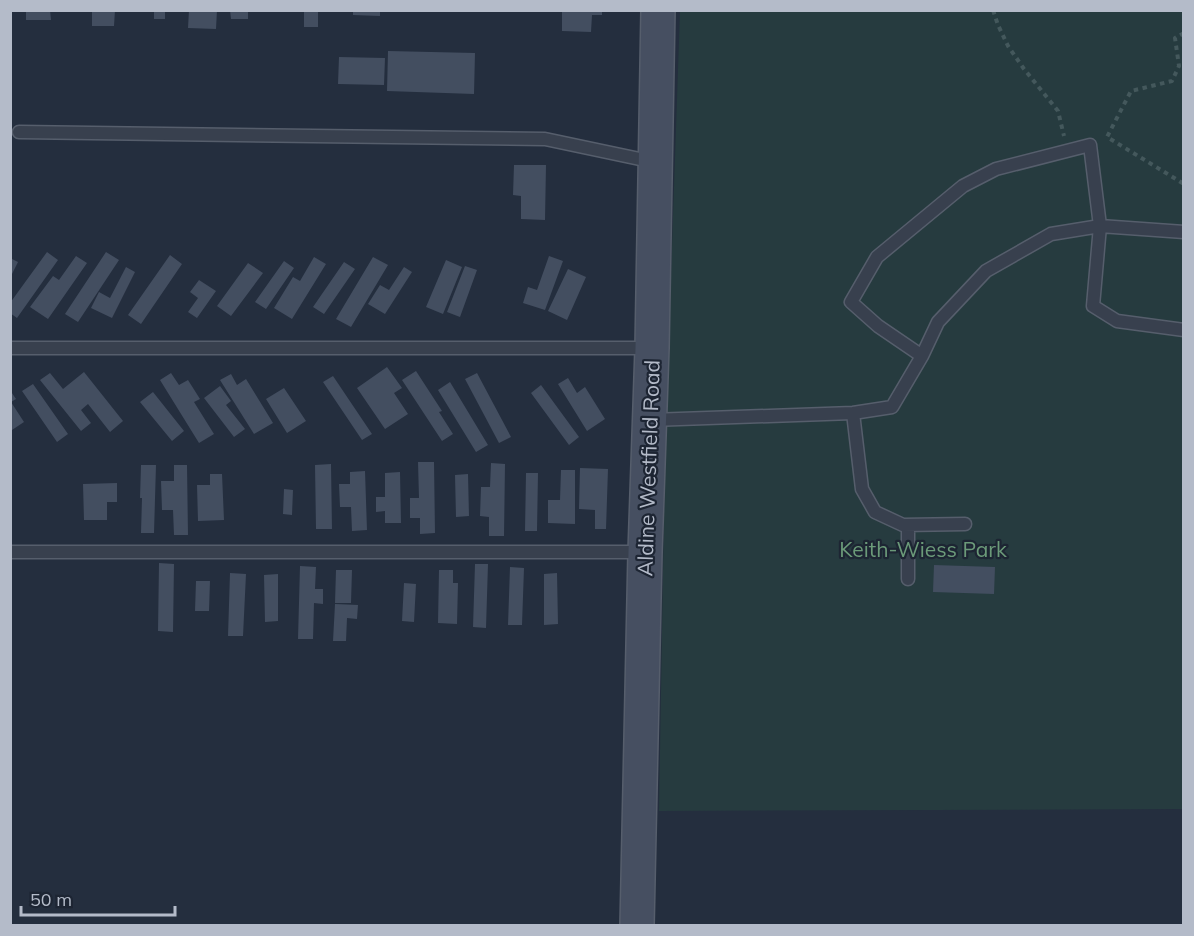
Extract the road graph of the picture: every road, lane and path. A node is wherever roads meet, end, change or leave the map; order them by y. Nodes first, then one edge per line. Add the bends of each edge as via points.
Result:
1 (658, 10) edge
2 (993, 10) edge
3 (1184, 33) edge
4 (1181, 66) edge
5 (19, 132) dead end
6 (1067, 151) junction
7 (655, 162) junction
8 (1184, 184) edge
9 (1100, 226) junction
10 (1184, 232) edge
11 (1184, 330) edge
12 (10, 348) edge
13 (652, 348) junction
14 (922, 356) junction
15 (853, 413) junction
16 (650, 420) junction
17 (908, 525) junction
18 (965, 525) dead end
19 (10, 552) edge
20 (645, 552) junction
21 (908, 579) dead end
22 (637, 926) edge

1 - 7 main road, Aldine Westfield Road
2 - 6 path via 1008,46 1058,111
3 - 4 path via 1175,39
4 - 8 path via 1172,81 1131,91 1107,137
5 - 7 lane via 545,139
6 - 9 lane via 1090,145
6 - 14 lane via 996,169 963,186 877,257 850,302
7 - 13 main road, Aldine Westfield Road
9 - 10 lane
9 - 11 lane via 1093,306 1117,321
9 - 14 lane via 1051,234 986,271 938,322
12 - 13 lane
13 - 16 main road, Aldine Westfield Road
14 - 15 lane via 892,407
15 - 16 lane
15 - 17 lane via 862,489 875,512
16 - 20 main road, Aldine Westfield Road
17 - 18 lane
17 - 21 lane
19 - 20 lane
20 - 22 main road, Aldine Westfield Road

